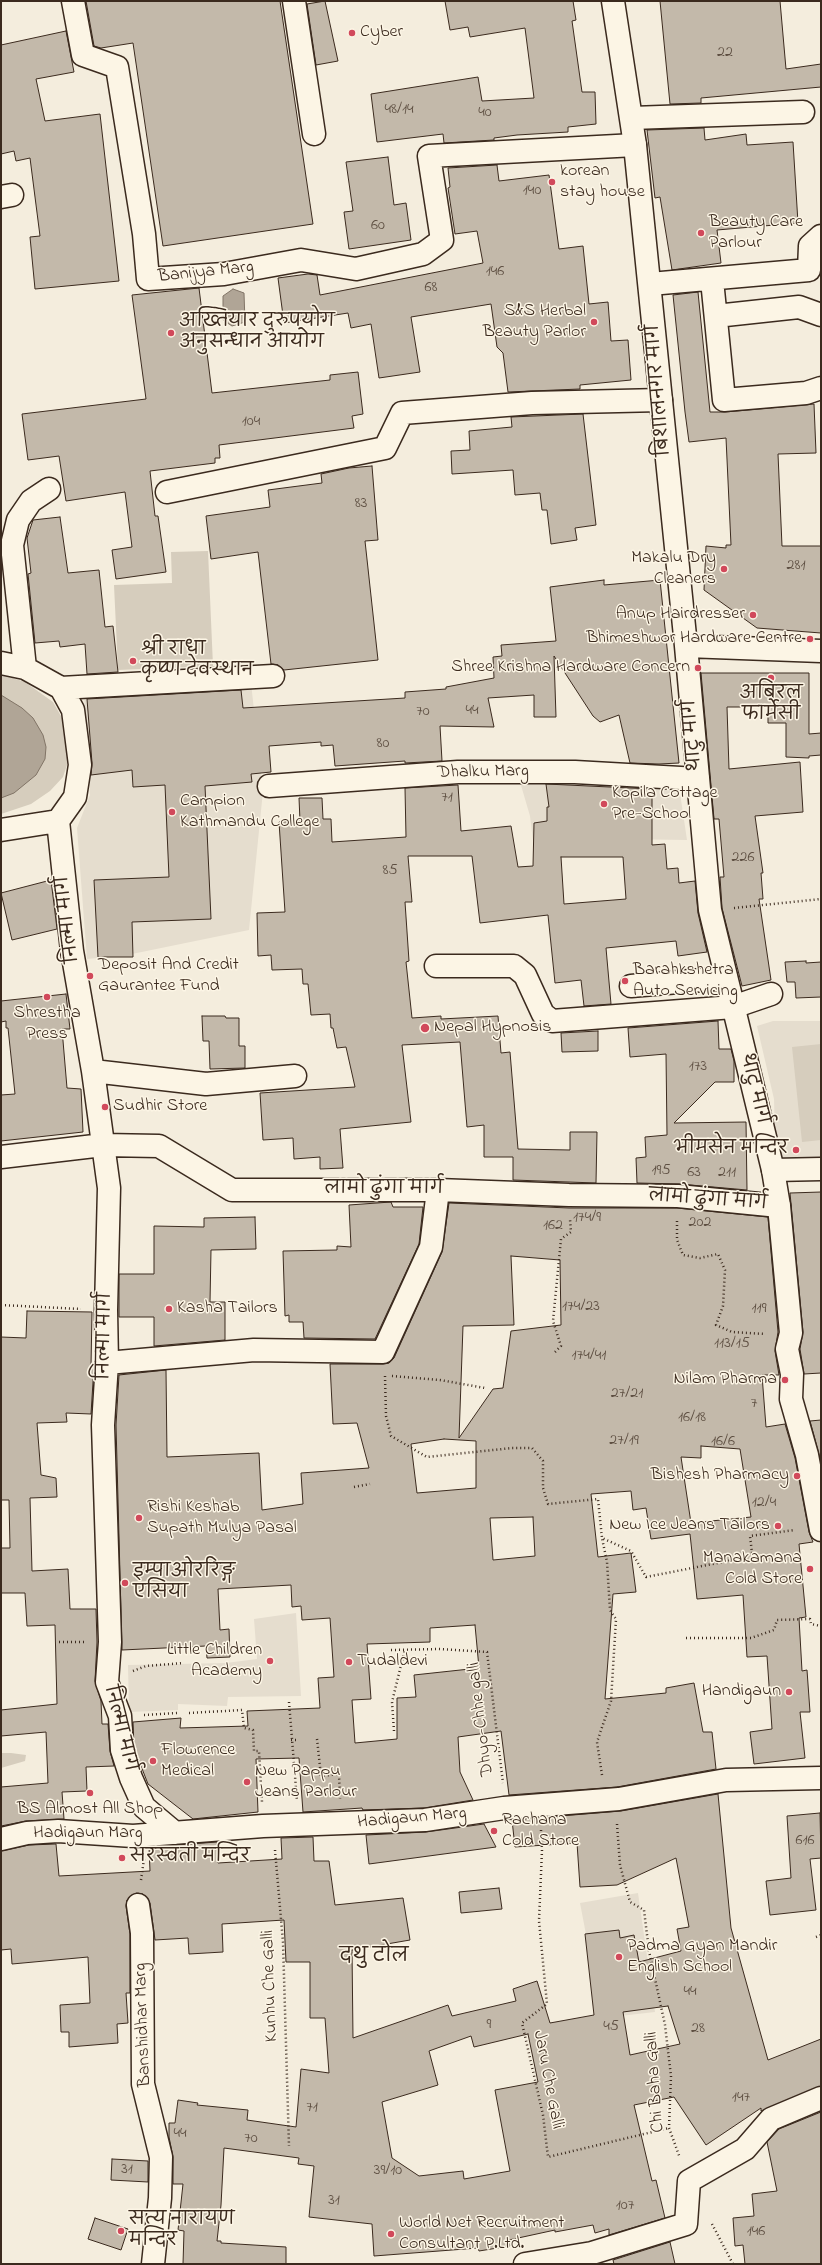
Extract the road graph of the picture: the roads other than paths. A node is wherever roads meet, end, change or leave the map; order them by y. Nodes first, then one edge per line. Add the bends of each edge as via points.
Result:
1 (74, 1) edge
2 (294, 1) edge
3 (613, 1) edge
4 (802, 112) dead end
5 (632, 118) junction
6 (314, 134) dead end
7 (635, 145) junction
8 (821, 236) edge
9 (712, 280) junction
10 (650, 284) junction
11 (821, 315) edge
12 (716, 316) junction
13 (821, 388) edge
14 (661, 400) junction
15 (49, 489) dead end
16 (167, 492) dead end
17 (686, 646) junction
18 (821, 652) edge
19 (1, 663) edge
20 (25, 668) junction
21 (273, 676) dead end
22 (60, 688) junction
23 (698, 779) junction
24 (269, 786) dead end
25 (58, 821) junction
26 (1, 830) edge
27 (436, 966) dead end
28 (726, 978) junction
29 (631, 986) dead end
30 (771, 994) dead end
31 (733, 1007) junction
32 (93, 1071) junction
33 (295, 1076) dead end
34 (103, 1145) junction
35 (1, 1157) edge
36 (821, 1169) edge
37 (773, 1170) junction
38 (438, 1190) junction
39 (779, 1206) junction
40 (107, 1363) junction
41 (811, 1530) edge
42 (821, 1778) edge
43 (175, 1833) junction
44 (1, 1839) edge
45 (138, 1904) road end
46 (821, 2098) edge
47 (153, 2264) edge
48 (525, 2264) edge

1 - 7 street, Banijya Marg via 83,55 116,67 144,234 148,279 224,274 301,260 356,269 423,254 442,240 429,156
2 - 6 street
3 - 5 street, बिशालनगर मार्ग
4 - 5 street
5 - 7 street, बिशालनगर मार्ग
7 - 10 street, बिशालनगर मार्ग
8 - 9 street via 810,246 809,270
9 - 10 street
9 - 12 street
10 - 14 street, बिशालनगर मार्ग
11 - 12 street via 799,307
12 - 13 street via 724,400 806,393
14 - 16 street via 532,403 402,413 385,448
14 - 17 street, बिशालनगर मार्ग
15 - 20 street via 31,501 18,520 12,545
17 - 18 street
17 - 23 street, थाटु मार्ग
19 - 20 street
20 - 22 street
21 - 22 street
22 - 25 street via 73,710 80,765 75,797
23 - 24 street, Dhalku Marg via 575,772 458,772
23 - 28 street, थाटु मार्ग via 710,910
25 - 26 street
25 - 32 street, निल्मा मार्ग via 72,951
27 - 31 street via 514,966 525,975 543,1014 552,1021
28 - 29 street
28 - 31 street, थाटु मार्ग
30 - 31 street
31 - 37 street, थाटु मार्ग
32 - 33 street via 206,1084
32 - 34 street, निल्मा मार्ग
34 - 35 street, लामो ढुंगा मार्ग
34 - 38 street, लामो ढुंगा मार्ग via 159,1146 232,1190
34 - 40 street, निल्मा मार्ग via 109,1188
36 - 37 street
37 - 39 street, थाटु मार्ग
38 - 39 street, लामो ढुंगा मार्ग via 678,1196
38 - 40 street via 431,1247 383,1352 254,1350
39 - 41 street, थाटु मार्ग via 791,1333 787,1349 792,1374 791,1399 807,1455
40 - 43 street, निल्मा मार्ग via 103,1425 110,1642 107,1682 120,1716 122,1750 144,1807
42 - 43 street, Hadigaun Marg via 726,1780 619,1799 504,1808 425,1820
43 - 44 street, Hadigaun Marg via 133,1836 58,1831 27,1833
45 - 47 street, Banshidhar Marg via 142,1933 143,2084 161,2157 160,2198
46 - 48 street via 771,2119 745,2149 689,2181 686,2224 592,2253

